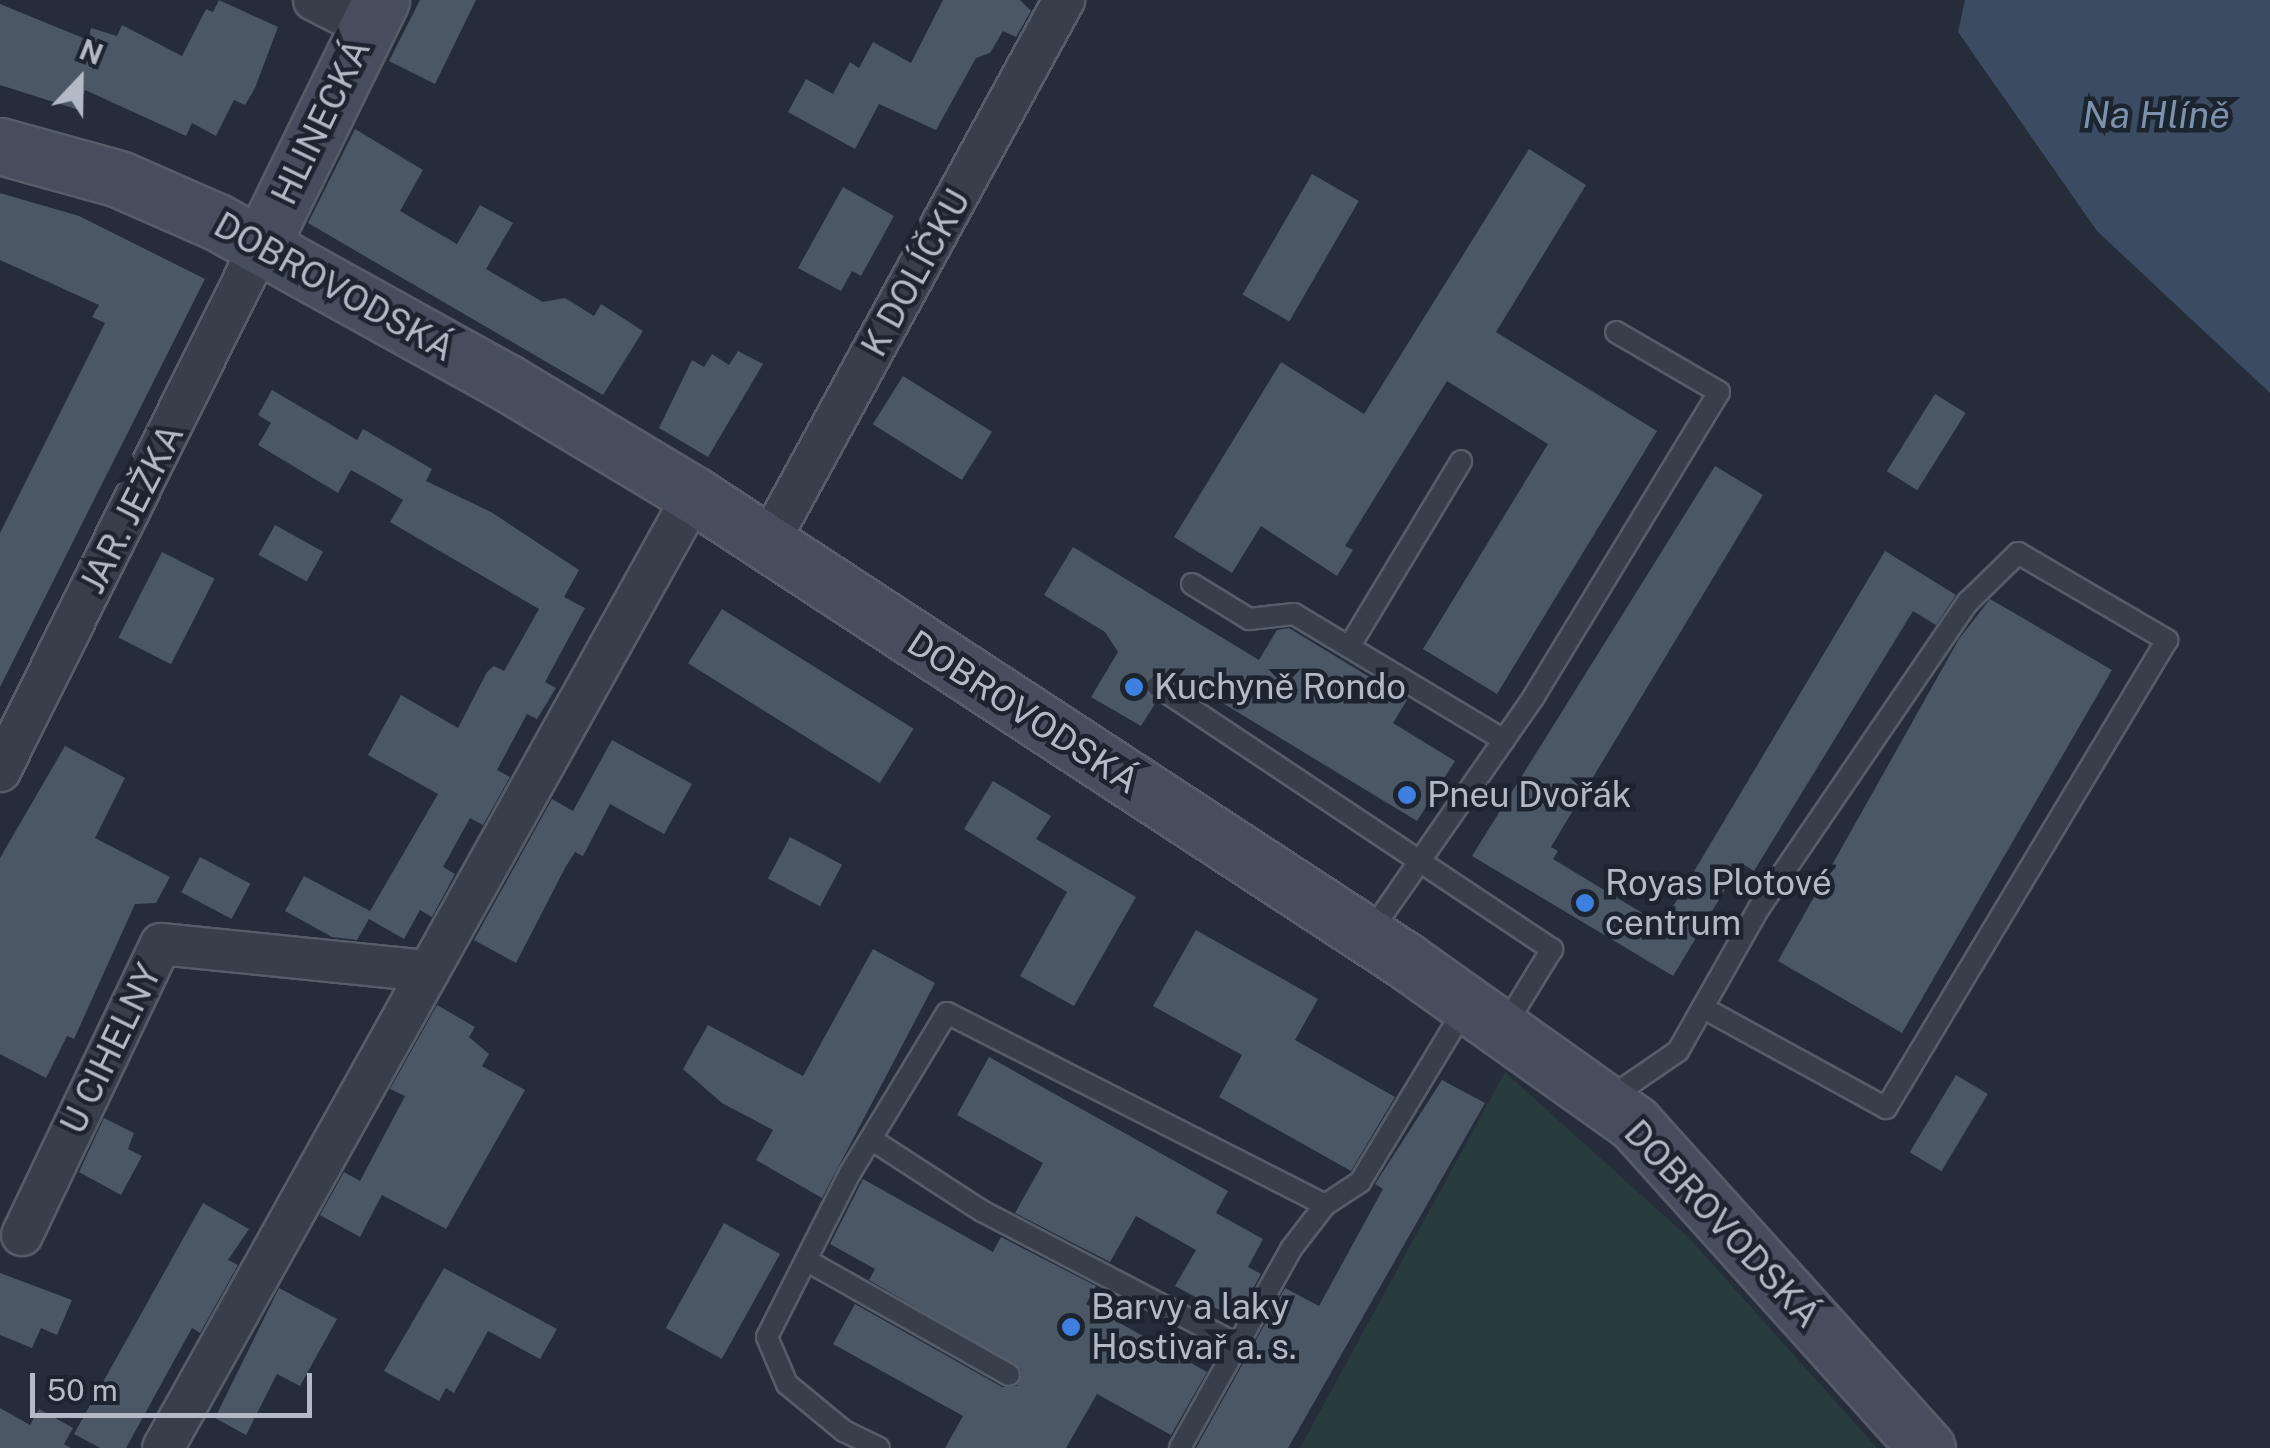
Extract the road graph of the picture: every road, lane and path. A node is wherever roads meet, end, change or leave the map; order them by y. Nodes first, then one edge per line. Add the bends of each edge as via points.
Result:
1 (314, 0) edge
2 (1064, 0) edge
3 (374, 13) edge
4 (0, 146) edge
5 (261, 245) junction
6 (1616, 332) dead end
7 (1461, 461) dead end
8 (694, 495) junction
9 (767, 545) junction
10 (1192, 584) dead end
11 (1349, 647) junction
12 (1157, 686) dead end
13 (1504, 740) junction
14 (0, 771) edge
15 (1422, 859) junction
16 (1368, 936) junction
17 (428, 972) junction
18 (1703, 1008) junction
19 (1485, 1017) junction
20 (1604, 1102) junction
21 (870, 1139) junction
22 (1324, 1205) junction
23 (22, 1235) dead end
24 (806, 1260) junction
25 (1238, 1345) junction
26 (1009, 1375) dead end
27 (163, 1448) edge
28 (879, 1448) edge
29 (1180, 1448) edge
30 (1927, 1448) edge

1 - 3 street
2 - 9 street, K DOLÍČKU
3 - 5 street, HLINECKÁ
4 - 5 street, DOBROVODSKÁ via 119,179
5 - 8 street, DOBROVODSKÁ
5 - 14 street, JAR. JEŽKA
6 - 13 lane via 1719,392
7 - 11 lane
8 - 9 street, DOBROVODSKÁ
8 - 17 street
9 - 16 street, DOBROVODSKÁ
10 - 11 lane via 1249,619 1294,614
11 - 13 lane
12 - 15 lane
13 - 15 lane
15 - 16 lane
15 - 19 lane via 1552,949
16 - 19 street, DOBROVODSKÁ
17 - 23 street, U CIHELNY via 161,944
17 - 27 street
18 - 18 lane via 1886,1108 2168,640 2018,553 1968,602 1759,908
18 - 20 lane via 1678,1051
19 - 20 street, DOBROVODSKÁ
19 - 22 lane via 1360,1182
20 - 30 street, DOBROVODSKÁ via 1634,1124
21 - 22 lane via 947,1012
21 - 24 lane
21 - 25 lane via 982,1211
22 - 25 lane
24 - 26 lane
24 - 28 lane via 767,1337 786,1384 844,1431
25 - 29 lane

